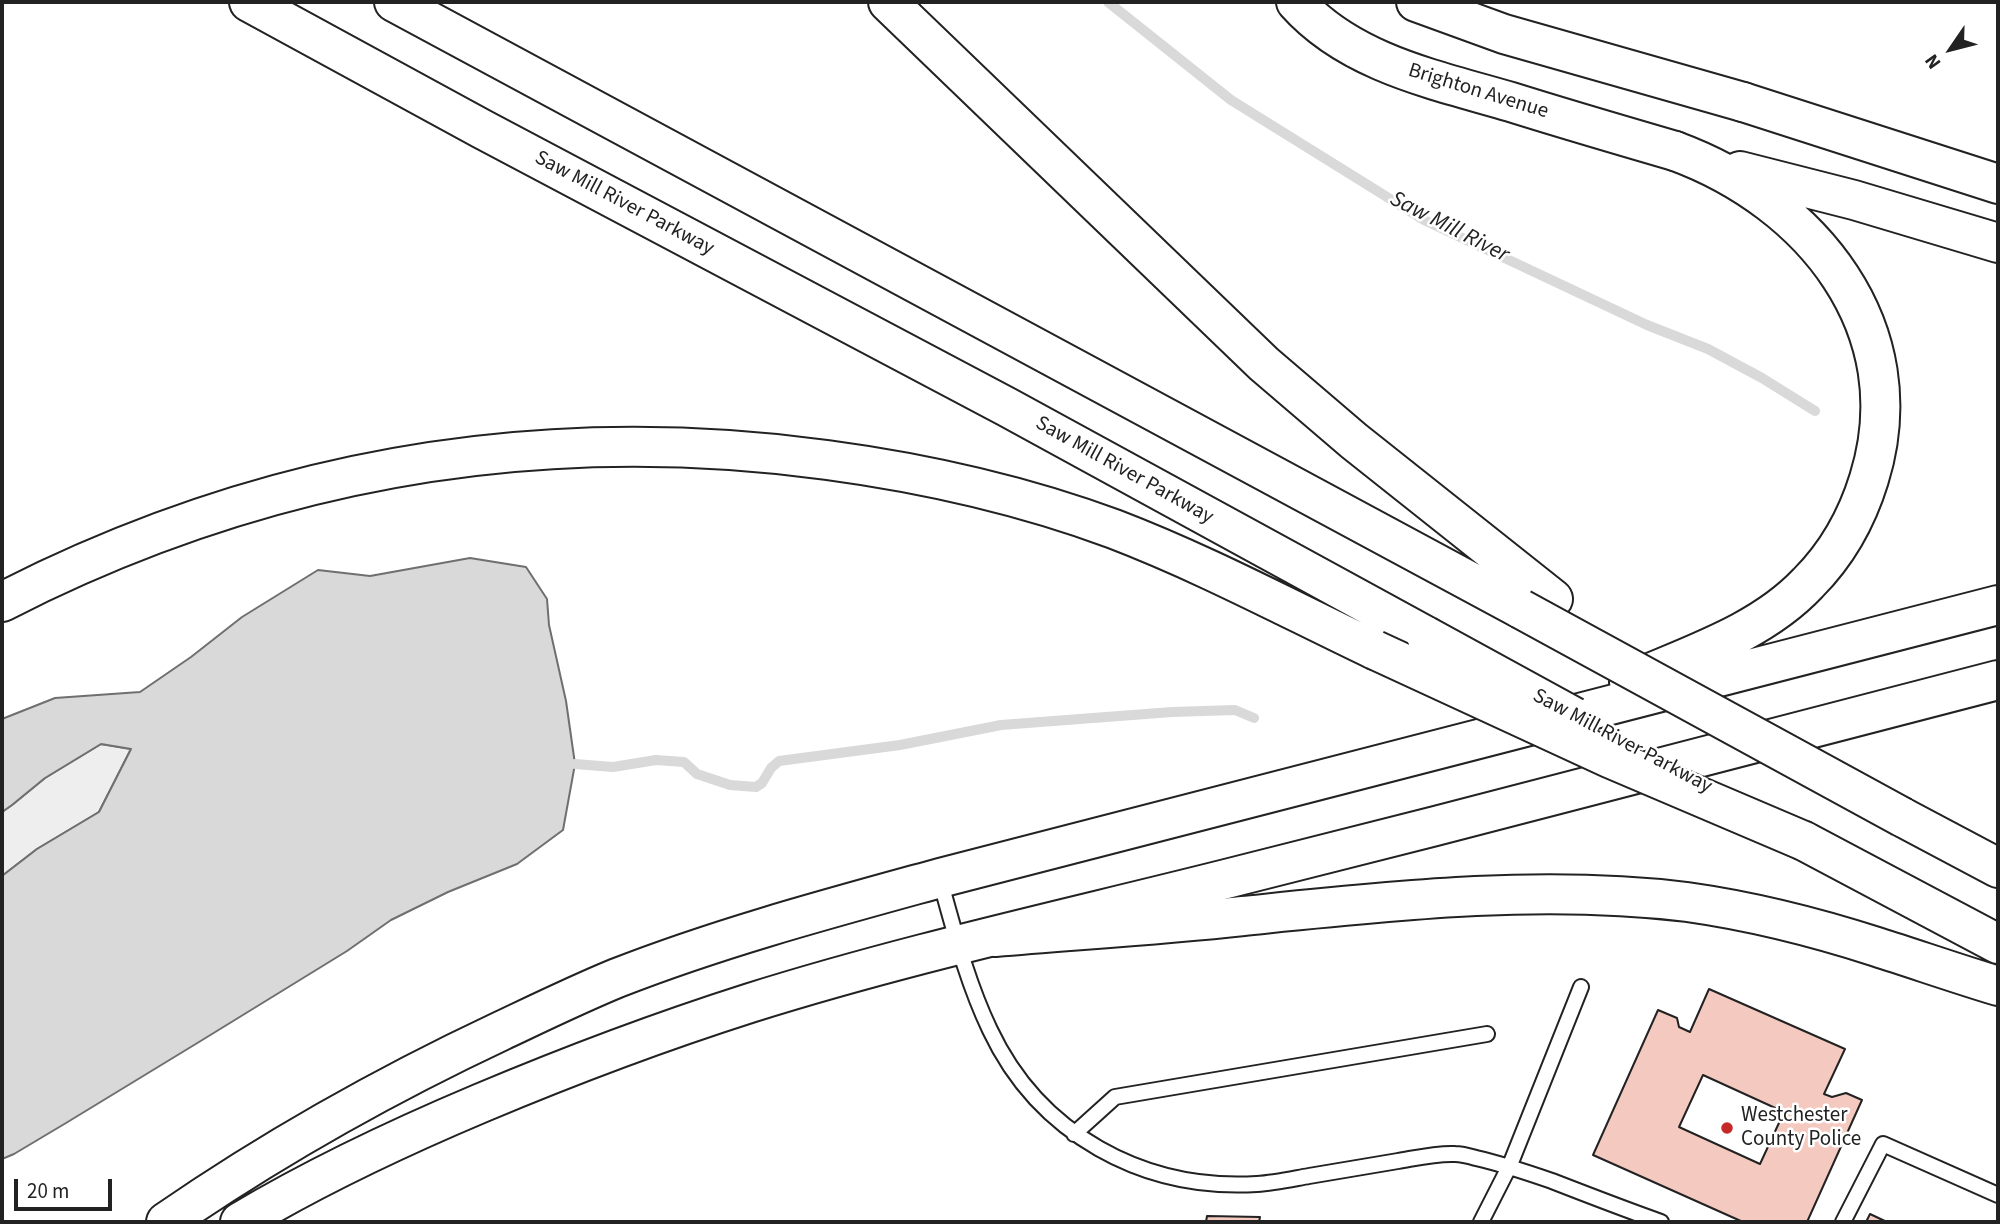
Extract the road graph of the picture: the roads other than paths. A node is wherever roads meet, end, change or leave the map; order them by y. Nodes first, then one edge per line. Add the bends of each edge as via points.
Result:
1 (249, 2) edge
2 (394, 2) edge
3 (888, 2) edge
4 (1296, 2) edge
5 (1416, 2) edge
6 (1742, 102) junction
7 (1675, 151) junction
8 (1998, 158) edge
9 (1998, 184) edge
10 (1998, 243) edge
11 (2, 602) edge
12 (1537, 604) junction
13 (1998, 605) edge
14 (1998, 680) edge
15 (1528, 727) junction
16 (1804, 841) junction
17 (1998, 869) edge
18 (940, 878) junction
19 (995, 937) junction
20 (1998, 944) edge
21 (958, 946) junction
22 (1998, 986) edge
23 (1581, 987) dead end
24 (1487, 1034) dead end
25 (1074, 1134) junction
26 (1510, 1165) junction
27 (1998, 1195) edge
28 (166, 1222) edge
29 (240, 1222) edge
30 (1481, 1222) edge
31 (1661, 1222) edge
32 (1843, 1222) edge

1 - 16 main road, Saw Mill River Parkway, bridge
2 - 12 main road
3 - 12 main road via 1264,364
4 - 7 main road, Brighton Avenue via 1333,34 1385,62
5 - 6 main road via 1504,34
6 - 8 main road
6 - 9 main road
7 - 10 main road
7 - 15 main road via 1758,192 1786,214 1833,265 1853,297 1875,363 1880,416 1875,458 1840,543 1808,583 1772,614
11 - 16 main road, bridge via 159,532 246,503 424,462 603,447 785,454 891,469 1019,499 1113,529 1609,758
12 - 17 main road, bridge via 1663,686
13 - 15 main road
14 - 19 main road
15 - 18 main road
16 - 20 main road, Saw Mill River Parkway
18 - 21 lane
18 - 28 main road via 732,938 558,1004 341,1112
19 - 21 main road
19 - 22 main road via 1370,903 1597,895 1685,902 1786,921
21 - 25 lane via 1006,1060 1029,1091
21 - 29 main road via 753,1002 588,1060 399,1139
23 - 26 lane
24 - 25 lane via 1115,1097
25 - 26 lane via 1133,1165 1199,1182 1258,1184 1456,1154
26 - 30 lane
26 - 31 lane
27 - 32 lane via 1883,1144

